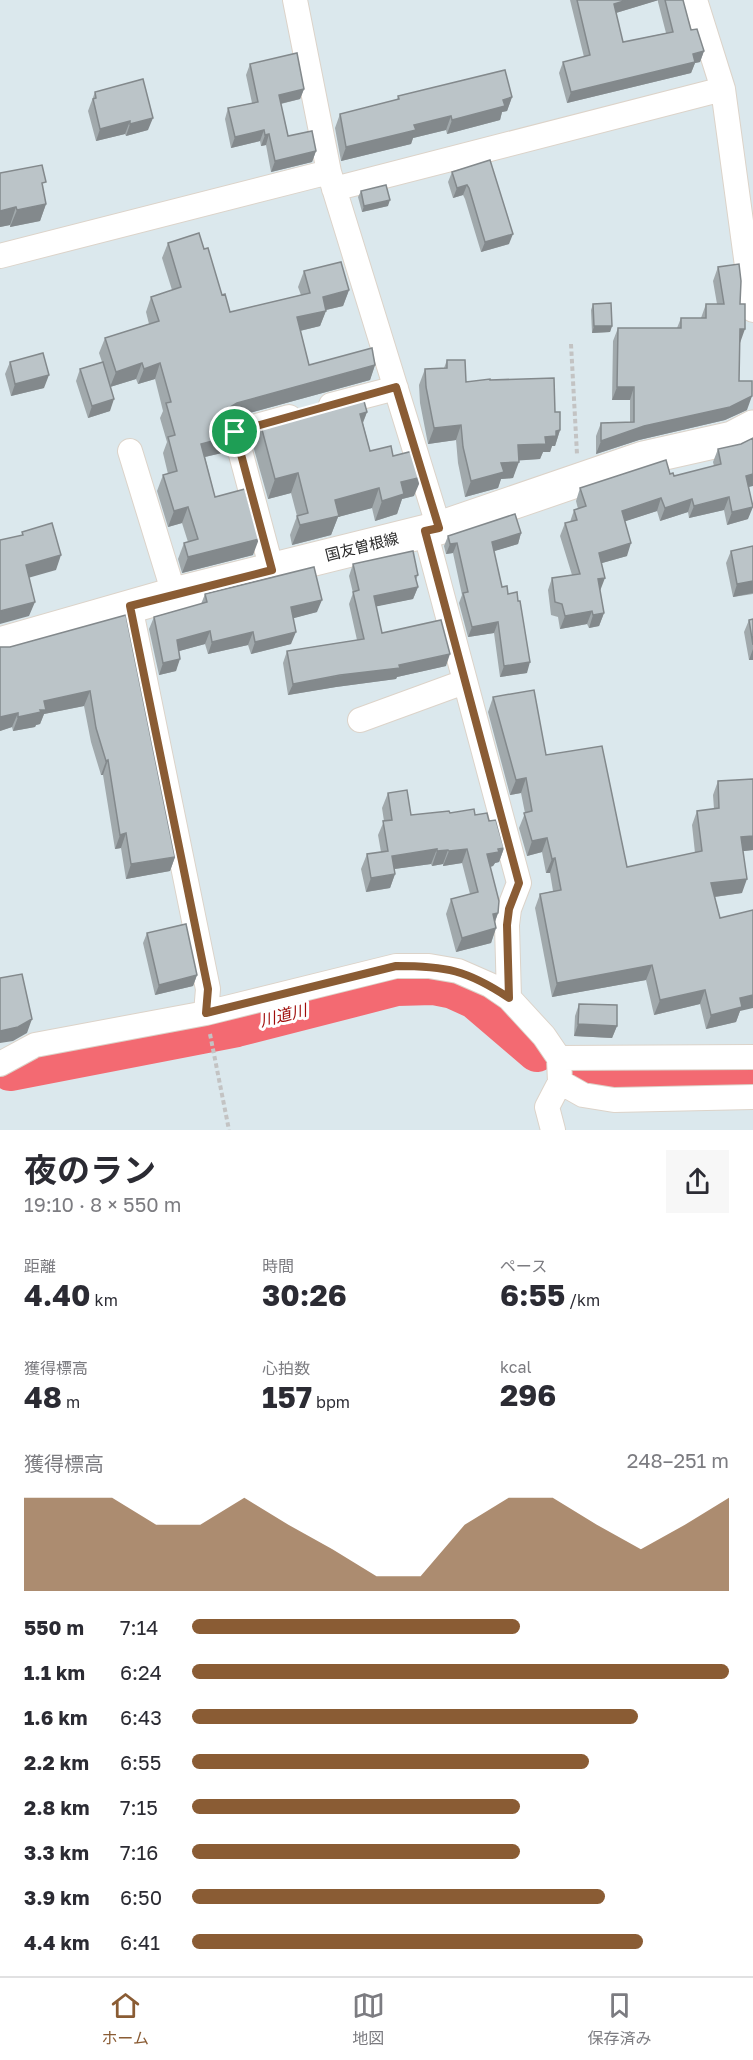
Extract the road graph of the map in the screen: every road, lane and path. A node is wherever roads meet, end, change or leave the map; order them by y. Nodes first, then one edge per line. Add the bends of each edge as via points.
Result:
1 (295, 0) edge
2 (695, 0) edge
3 (723, 89) junction
4 (332, 181) junction
5 (0, 255) edge
6 (753, 310) edge
7 (571, 344) dead end
8 (396, 387) junction
9 (753, 427) edge
10 (130, 451) dead end
11 (578, 480) junction
12 (432, 529) junction
13 (272, 570) junction
14 (174, 594) junction
15 (130, 606) junction
16 (0, 644) edge
17 (465, 682) junction
18 (360, 720) dead end
19 (509, 998) junction
20 (206, 1013) junction
21 (212, 1045) dead end
22 (753, 1057) edge
23 (559, 1058) junction
24 (0, 1064) edge
25 (560, 1082) junction
26 (753, 1097) edge
27 (229, 1130) edge
28 (553, 1130) edge

1 - 4 street
2 - 3 street
3 - 4 street
3 - 6 street
4 - 5 street
4 - 8 street
7 - 11 path
8 - 12 street
8 - 13 street via 235,432
9 - 11 main road, 国友曽根線 via 732,438 643,458
10 - 14 street
11 - 12 main road, 国友曽根線
12 - 13 main road, 国友曽根線
12 - 17 street
13 - 14 main road, 国友曽根線
14 - 15 main road, 国友曽根線
15 - 16 main road, 国友曽根線
15 - 20 street via 208,989
17 - 18 street
17 - 19 street via 519,883 507,925
19 - 20 street via 458,971 396,966
19 - 23 street
20 - 24 street via 35,1045
21 - 27 path
22 - 23 street
23 - 25 street
25 - 26 street via 583,1095 614,1100
25 - 28 street via 547,1107

